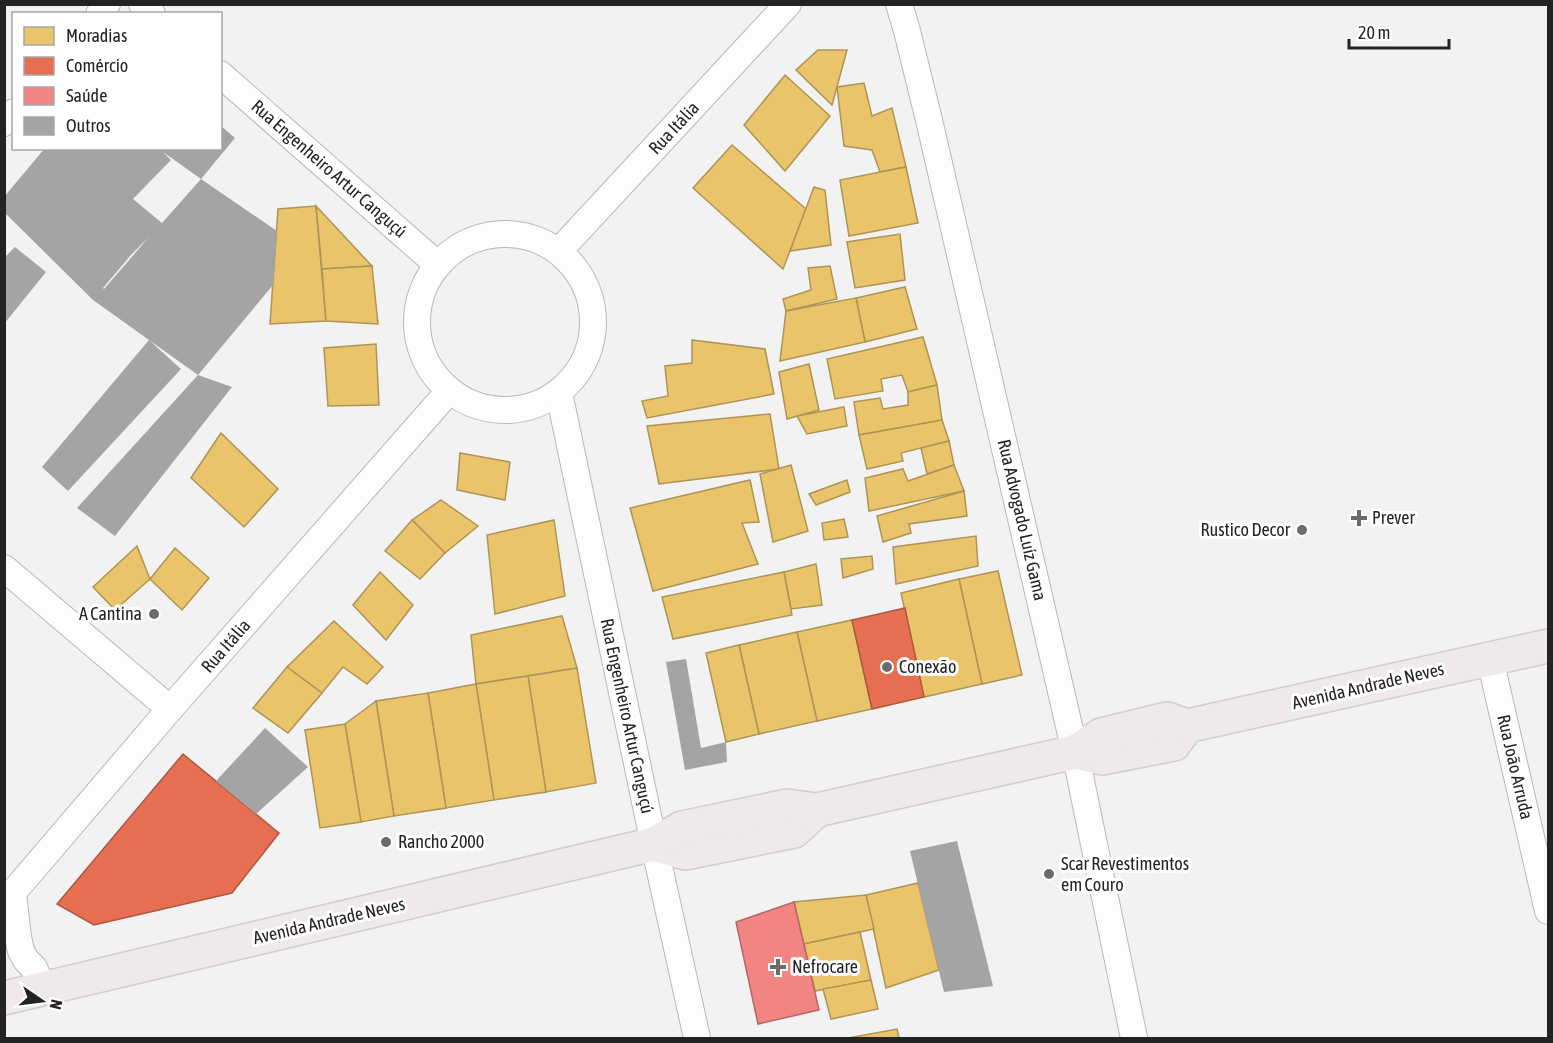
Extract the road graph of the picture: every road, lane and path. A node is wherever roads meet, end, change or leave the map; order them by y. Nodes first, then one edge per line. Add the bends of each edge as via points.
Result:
1 (788, 4) edge
2 (899, 4) edge
3 (222, 76) edge
4 (559, 251) junction
5 (438, 265) junction
6 (449, 391) junction
7 (559, 393) junction
8 (4, 568) edge
9 (1548, 646) edge
10 (1490, 659) junction
11 (170, 709) junction
12 (1075, 752) junction
13 (654, 844) junction
14 (9, 898) edge
15 (1548, 911) edge
16 (44, 989) junction
17 (4, 998) edge
18 (697, 1038) edge
19 (1134, 1038) edge

1 - 4 street, Rua Itália
2 - 12 street, Rua Advogado Luíz Gama
3 - 5 street, Rua Engenheiro Artur Canguçú
4 - 5 street via 536,239 509,233 483,237 458,248
4 - 7 street via 578,271 590,295 594,322 589,349 578,373
5 - 6 street via 425,285 418,330 423,353
6 - 7 street via 469,403 504,410 538,404
6 - 11 street, Rua Itália
7 - 13 street, Rua Engenheiro Artur Canguçú
8 - 11 street
9 - 10 main road, Avenida Andrade Neves
10 - 12 main road, Avenida Andrade Neves via 1188,726 1174,744 1102,758
10 - 15 street, Rua João Arruda
11 - 14 street, Rua Itália
12 - 13 main road, Avenida Andrade Neves via 817,810 787,806 682,828
12 - 19 street, Rua Advogado Luíz Gama
13 - 16 main road, Avenida Andrade Neves
13 - 18 street, Rua Engenheiro Artur Canguçú
14 - 16 street via 21,951
16 - 17 main road, Avenida Andrade Neves

